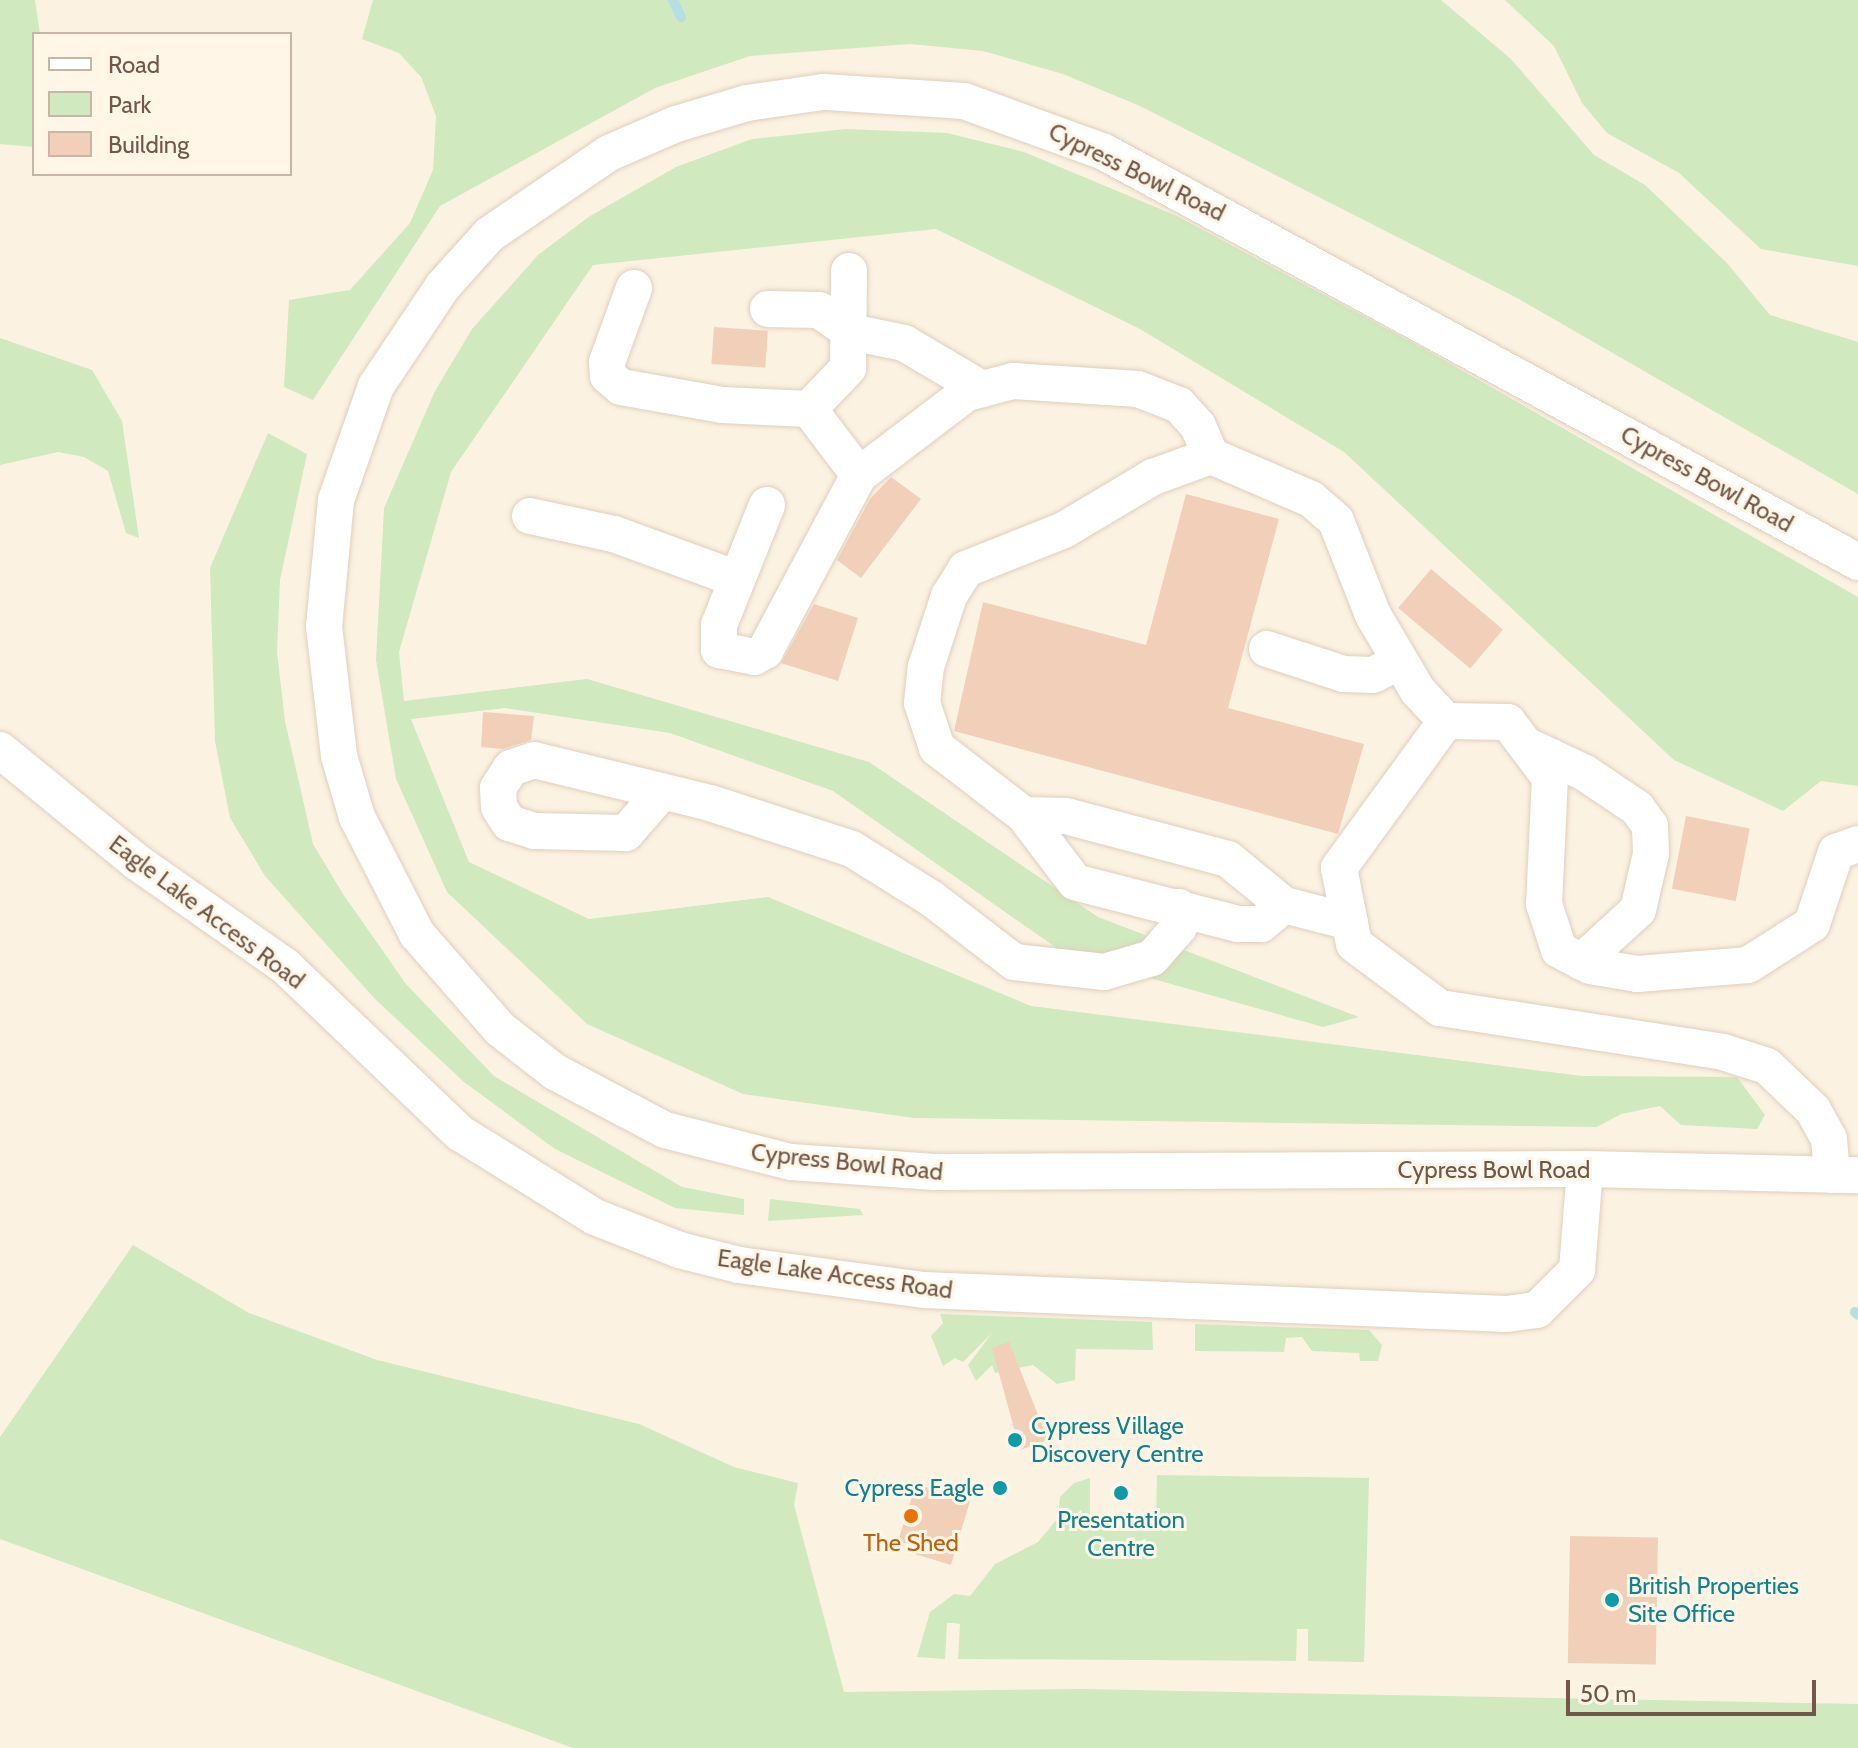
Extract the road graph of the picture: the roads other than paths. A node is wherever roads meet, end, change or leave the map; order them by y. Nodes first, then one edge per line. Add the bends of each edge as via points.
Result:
1 (849, 271) dead end
2 (634, 288) dead end
3 (768, 309) dead end
4 (853, 333) junction
5 (982, 389) junction
6 (809, 409) junction
7 (1211, 456) junction
8 (859, 475) junction
9 (767, 505) dead end
10 (530, 516) dead end
11 (1858, 562) edge
12 (737, 579) junction
13 (1267, 649) dead end
14 (1400, 661) junction
15 (1446, 721) junction
16 (1525, 745) junction
17 (0, 750) edge
18 (660, 794) dead end
19 (1024, 815) junction
20 (1858, 844) edge
21 (1284, 905) junction
22 (1179, 907) junction
23 (1350, 922) junction
24 (1581, 962) junction
25 (1585, 1169) junction
26 (1845, 1175) edge

1 - 4 street
2 - 6 street via 607,362 608,376 621,387 722,405
3 - 4 street via 819,310
4 - 5 street via 904,343
4 - 6 street via 848,368
5 - 7 street via 1013,381 1138,389 1179,405 1198,426
5 - 8 street via 967,393
6 - 8 street
7 - 14 street via 1311,499 1336,521 1373,615
7 - 19 street via 1153,477 1064,530 966,569 949,596 926,667 922,703 929,735 937,748
8 - 12 street via 765,651 754,657 719,650 719,625
9 - 12 street
10 - 12 street via 614,534
11 - 25 street, Cypress Bowl Road via 1104,152 964,101 896,92 823,92 747,103 676,124 609,153 489,235 443,286 376,386 336,500 328,559 326,665 339,756 357,817 417,934 500,1029 555,1072 609,1105 680,1135 791,1162 862,1169
13 - 14 street via 1344,674 1373,675
14 - 15 street
15 - 16 street via 1508,722
15 - 23 street via 1339,868
16 - 24 street via 1550,778 1544,904 1559,950
16 - 24 street via 1585,773 1637,808 1650,826 1638,910
17 - 25 street, Eagle Lake Access Road via 137,862 285,966 460,1133 595,1217 679,1250 739,1265 924,1290 1507,1314 1545,1305 1577,1270
18 - 22 street via 710,803 852,849 932,899 1014,962 1104,972 1152,958 1179,927
19 - 21 street via 1066,816 1228,859
19 - 22 street via 1075,882
20 - 24 street via 1836,852 1812,924 1748,965 1637,974
21 - 22 street via 1261,924
21 - 23 street
23 - 26 street via 1354,944 1440,1008 1723,1052 1767,1066 1813,1110
25 - 26 street, Cypress Bowl Road

